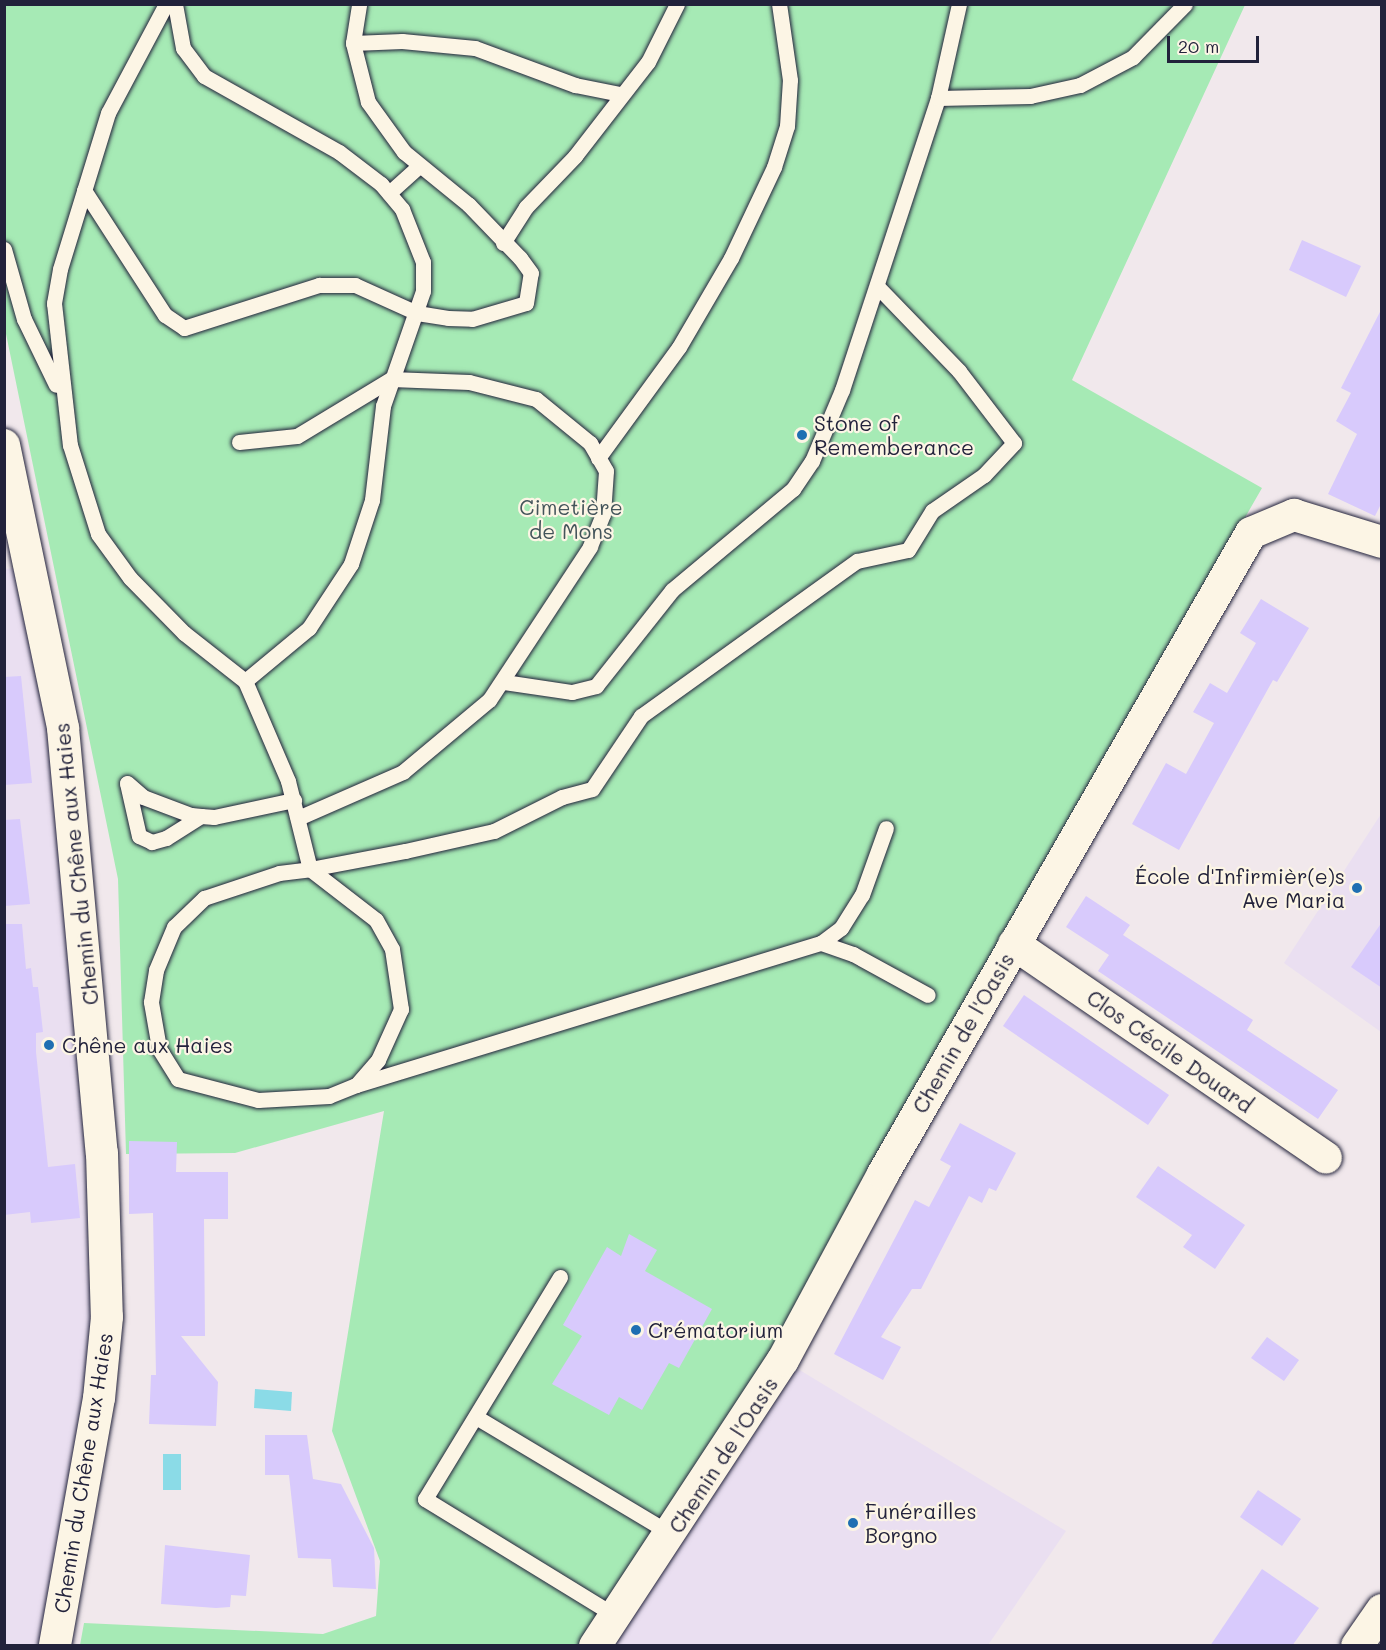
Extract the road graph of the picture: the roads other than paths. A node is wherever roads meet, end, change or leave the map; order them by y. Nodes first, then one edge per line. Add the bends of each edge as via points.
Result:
1 (166, 4) edge
2 (175, 4) edge
3 (359, 4) edge
4 (677, 4) edge
5 (779, 4) edge
6 (959, 4) edge
7 (1164, 4) edge
8 (1185, 4) edge
9 (1170, 20) junction
10 (353, 43) junction
11 (620, 94) junction
12 (938, 98) junction
13 (420, 166) junction
14 (84, 190) junction
15 (389, 193) junction
16 (503, 243) junction
17 (4, 249) edge
18 (877, 286) junction
19 (417, 313) junction
20 (391, 379) junction
21 (60, 392) junction
22 (239, 442) dead end
23 (4, 445) edge
24 (598, 458) junction
25 (1382, 542) edge
26 (245, 681) junction
27 (504, 682) junction
28 (294, 800) junction
29 (201, 816) junction
30 (298, 818) junction
31 (886, 828) dead end
32 (310, 869) junction
33 (821, 943) junction
34 (1014, 944) junction
35 (928, 995) dead end
36 (356, 1085) junction
37 (1326, 1158) dead end
38 (561, 1277) dead end
39 (476, 1417) junction
40 (673, 1535) junction
41 (1382, 1610) edge
42 (616, 1616) junction
43 (56, 1646) edge
44 (595, 1646) edge
45 (1357, 1646) edge

1 - 14 lane via 108,113
2 - 15 lane via 183,48 204,76 339,152
3 - 10 lane
4 - 11 lane via 648,62
5 - 24 lane via 790,80 787,126 774,167 731,258 680,346
6 - 12 lane
7 - 9 lane
8 - 9 lane
9 - 12 lane via 1133,57 1080,85 1030,96
10 - 11 lane via 402,41 475,48 575,85
10 - 13 lane via 368,102 387,133
11 - 16 lane via 575,156 526,207
12 - 18 lane
13 - 15 lane
13 - 16 lane via 469,205
14 - 19 lane via 165,315 184,328 319,285 379,291
14 - 21 lane via 54,303
15 - 19 lane via 416,234 423,262
16 - 19 lane via 531,273 526,303 472,319
17 - 21 lane via 24,319
18 - 27 lane via 827,431 793,489 702,560 596,686 572,692
18 - 32 lane via 1002,423 1014,443 1003,456 932,511 908,550 857,561 642,716 592,789 562,797 494,831
19 - 20 lane
20 - 22 lane via 297,436
20 - 24 lane via 469,382 536,399 567,420
20 - 26 lane via 372,500 351,564 309,628
21 - 26 lane via 98,534 130,578 184,633
23 - 43 street, Chemin du Chêne aux Haies via 63,728 102,1153 107,1317 99,1398
24 - 27 lane via 606,471 603,514 590,547
25 - 34 street, Chemin de l'Oasis via 1294,516 1251,534
26 - 28 lane via 272,735
27 - 30 lane via 403,772
28 - 29 lane
28 - 30 lane
29 - 29 lane via 158,804 127,783 139,836 152,842
30 - 32 lane
31 - 33 lane via 862,896 841,928
32 - 36 lane via 376,920 400,979 401,1009 392,1036
32 - 36 lane via 241,882 204,898 174,927 156,970 151,1002 159,1048 178,1079 215,1093 291,1102
33 - 35 lane via 853,954
33 - 36 lane
34 - 37 street, Clos Cécile Douard
34 - 40 street, Chemin de l'Oasis via 783,1360
38 - 39 lane
39 - 40 lane
39 - 42 lane via 425,1499
40 - 42 street, Chemin de l'Oasis
41 - 45 street
42 - 44 street, Chemin de l'Oasis

